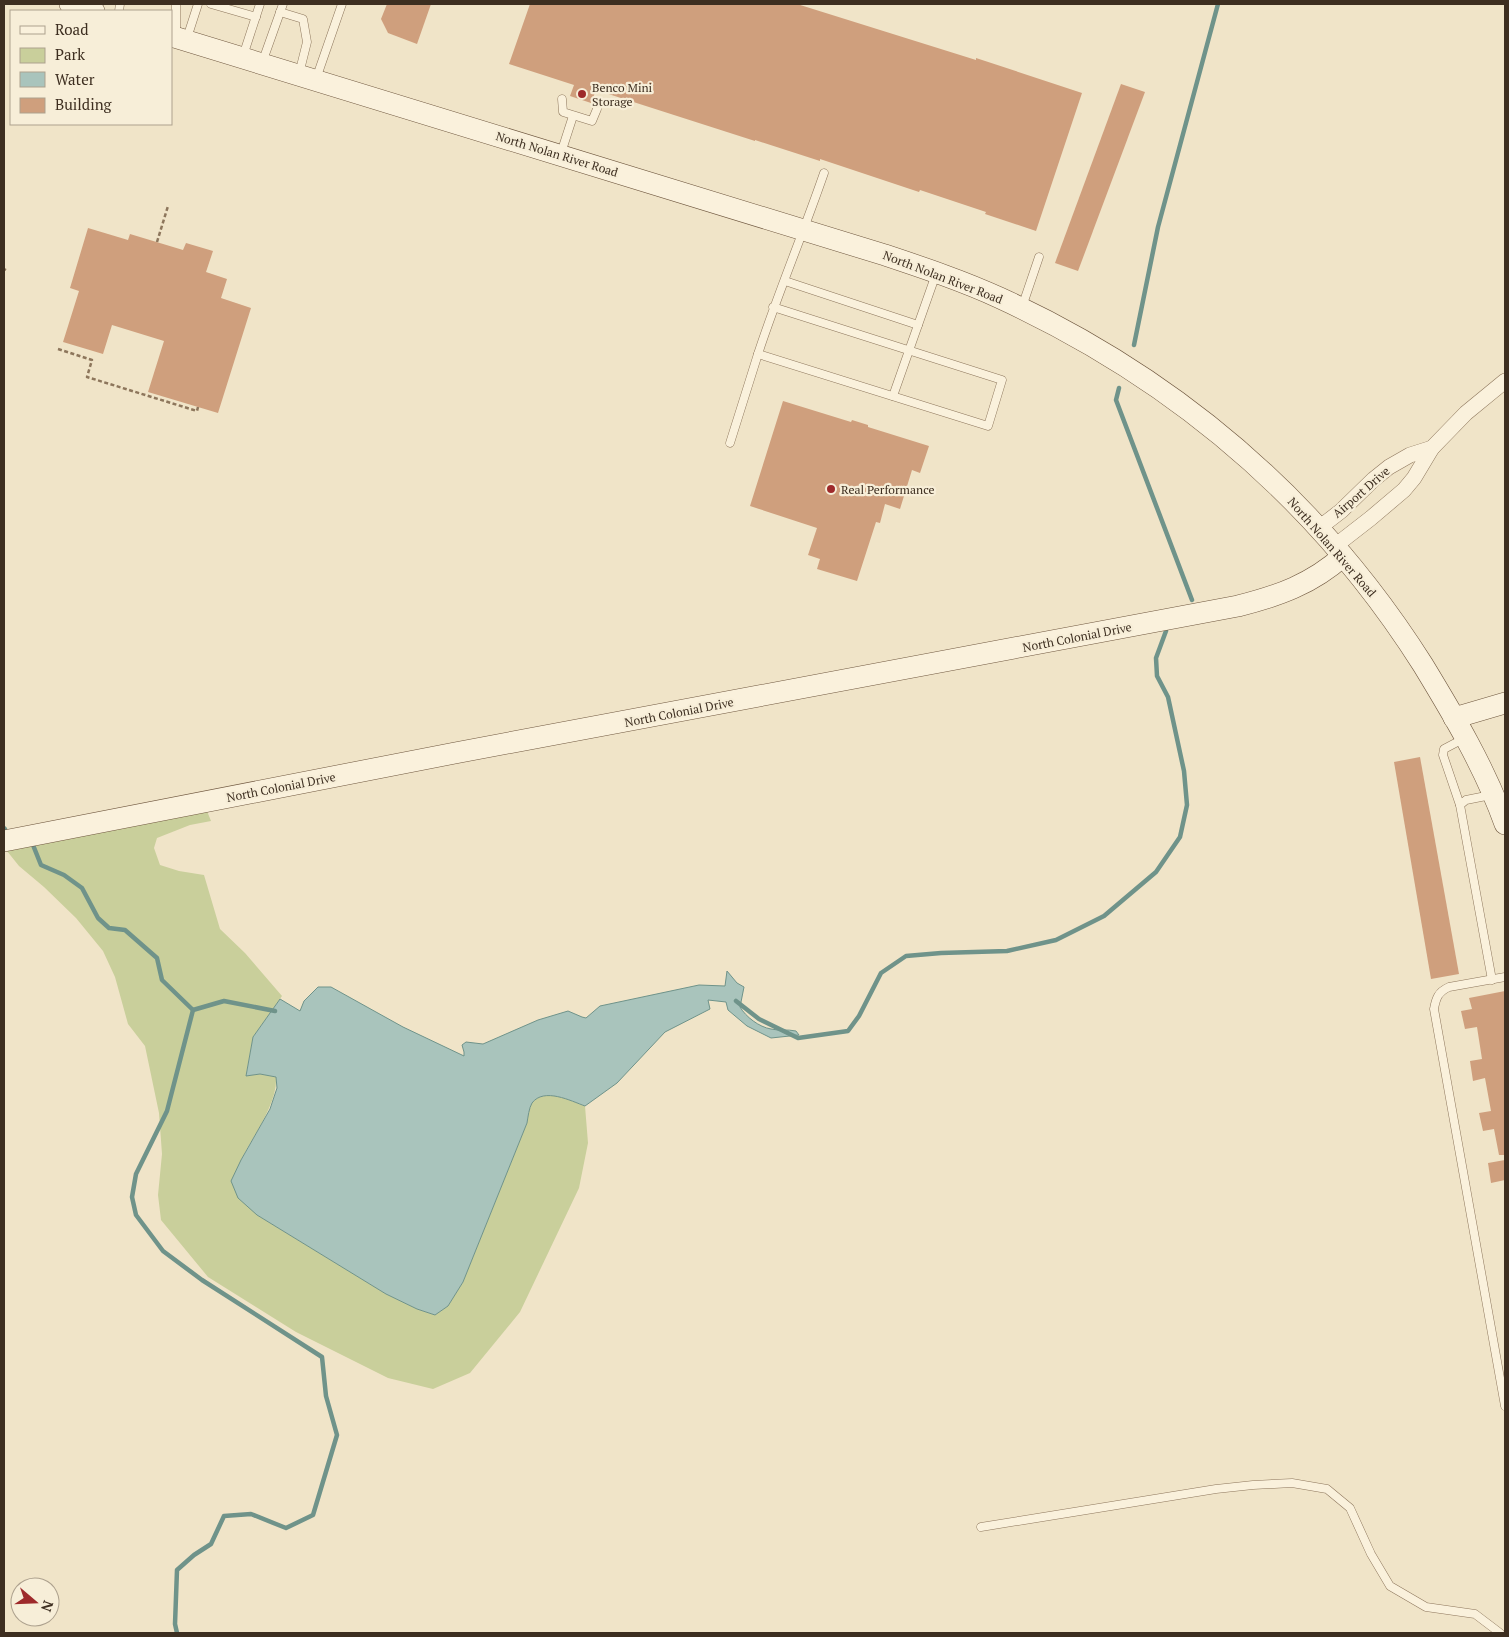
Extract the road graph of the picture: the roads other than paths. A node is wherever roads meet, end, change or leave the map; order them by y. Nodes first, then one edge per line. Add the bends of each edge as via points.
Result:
1 (176, 4) edge
2 (198, 4) edge
3 (211, 4) edge
4 (260, 4) edge
5 (342, 4) edge
6 (281, 8) edge
7 (256, 17) junction
8 (178, 38) edge
9 (252, 61) junction
10 (307, 78) junction
11 (562, 98) dead end
12 (597, 109) dead end
13 (573, 116) junction
14 (561, 155) junction
15 (823, 176) dead end
16 (803, 230) junction
17 (1039, 257) dead end
18 (936, 272) junction
19 (785, 281) junction
20 (773, 307) junction
21 (1022, 308) junction
22 (918, 325) junction
23 (908, 350) junction
24 (758, 354) junction
25 (1505, 380) edge
26 (892, 396) junction
27 (730, 443) dead end
28 (1432, 448) junction
29 (1319, 528) junction
30 (1339, 551) junction
31 (1505, 703) edge
32 (1454, 718) junction
33 (1465, 739) junction
34 (1493, 795) junction
35 (1460, 805) junction
36 (1505, 824) edge
37 (4, 842) edge
38 (1505, 976) edge
39 (1492, 980) junction
40 (1505, 1406) edge
41 (981, 1526) dead end
42 (1500, 1633) edge

1 - 8 lane
2 - 8 lane
3 - 7 lane
4 - 7 lane
5 - 10 lane
6 - 9 lane
6 - 10 lane via 303,18
7 - 9 lane
8 - 9 main road, North Nolan River Road
9 - 10 main road, North Nolan River Road
10 - 14 main road, North Nolan River Road
11 - 13 lane via 563,112
12 - 13 lane via 592,121
13 - 14 lane
14 - 16 main road, North Nolan River Road
15 - 16 lane
16 - 18 main road, North Nolan River Road
16 - 19 lane
17 - 21 lane
18 - 21 main road, North Nolan River Road
18 - 22 lane
19 - 20 lane
19 - 22 lane
20 - 23 lane
20 - 24 lane
21 - 29 main road, North Nolan River Road via 1161,389 1258,466
22 - 23 lane
23 - 26 lane
23 - 26 lane via 1002,380 988,426
24 - 26 lane
24 - 27 lane
25 - 28 street, Airport Drive
28 - 29 street, Airport Drive via 1410,455 1389,468
28 - 30 street, Airport Drive via 1404,490
29 - 30 main road, North Nolan River Road
30 - 32 main road, North Nolan River Road via 1406,639
30 - 37 main road, North Colonial Drive via 1316,578 1290,590 1238,606 445,755
31 - 32 main road
32 - 33 main road, North Nolan River Road
33 - 34 main road, North Nolan River Road
33 - 35 lane via 1444,749 1443,755
34 - 35 lane via 1466,800
34 - 36 main road, North Nolan River Road
35 - 39 lane
38 - 39 lane
39 - 40 lane via 1442,990 1434,1009
41 - 42 lane via 1253,1484 1292,1483 1327,1489 1350,1508 1390,1586 1426,1607 1475,1614

